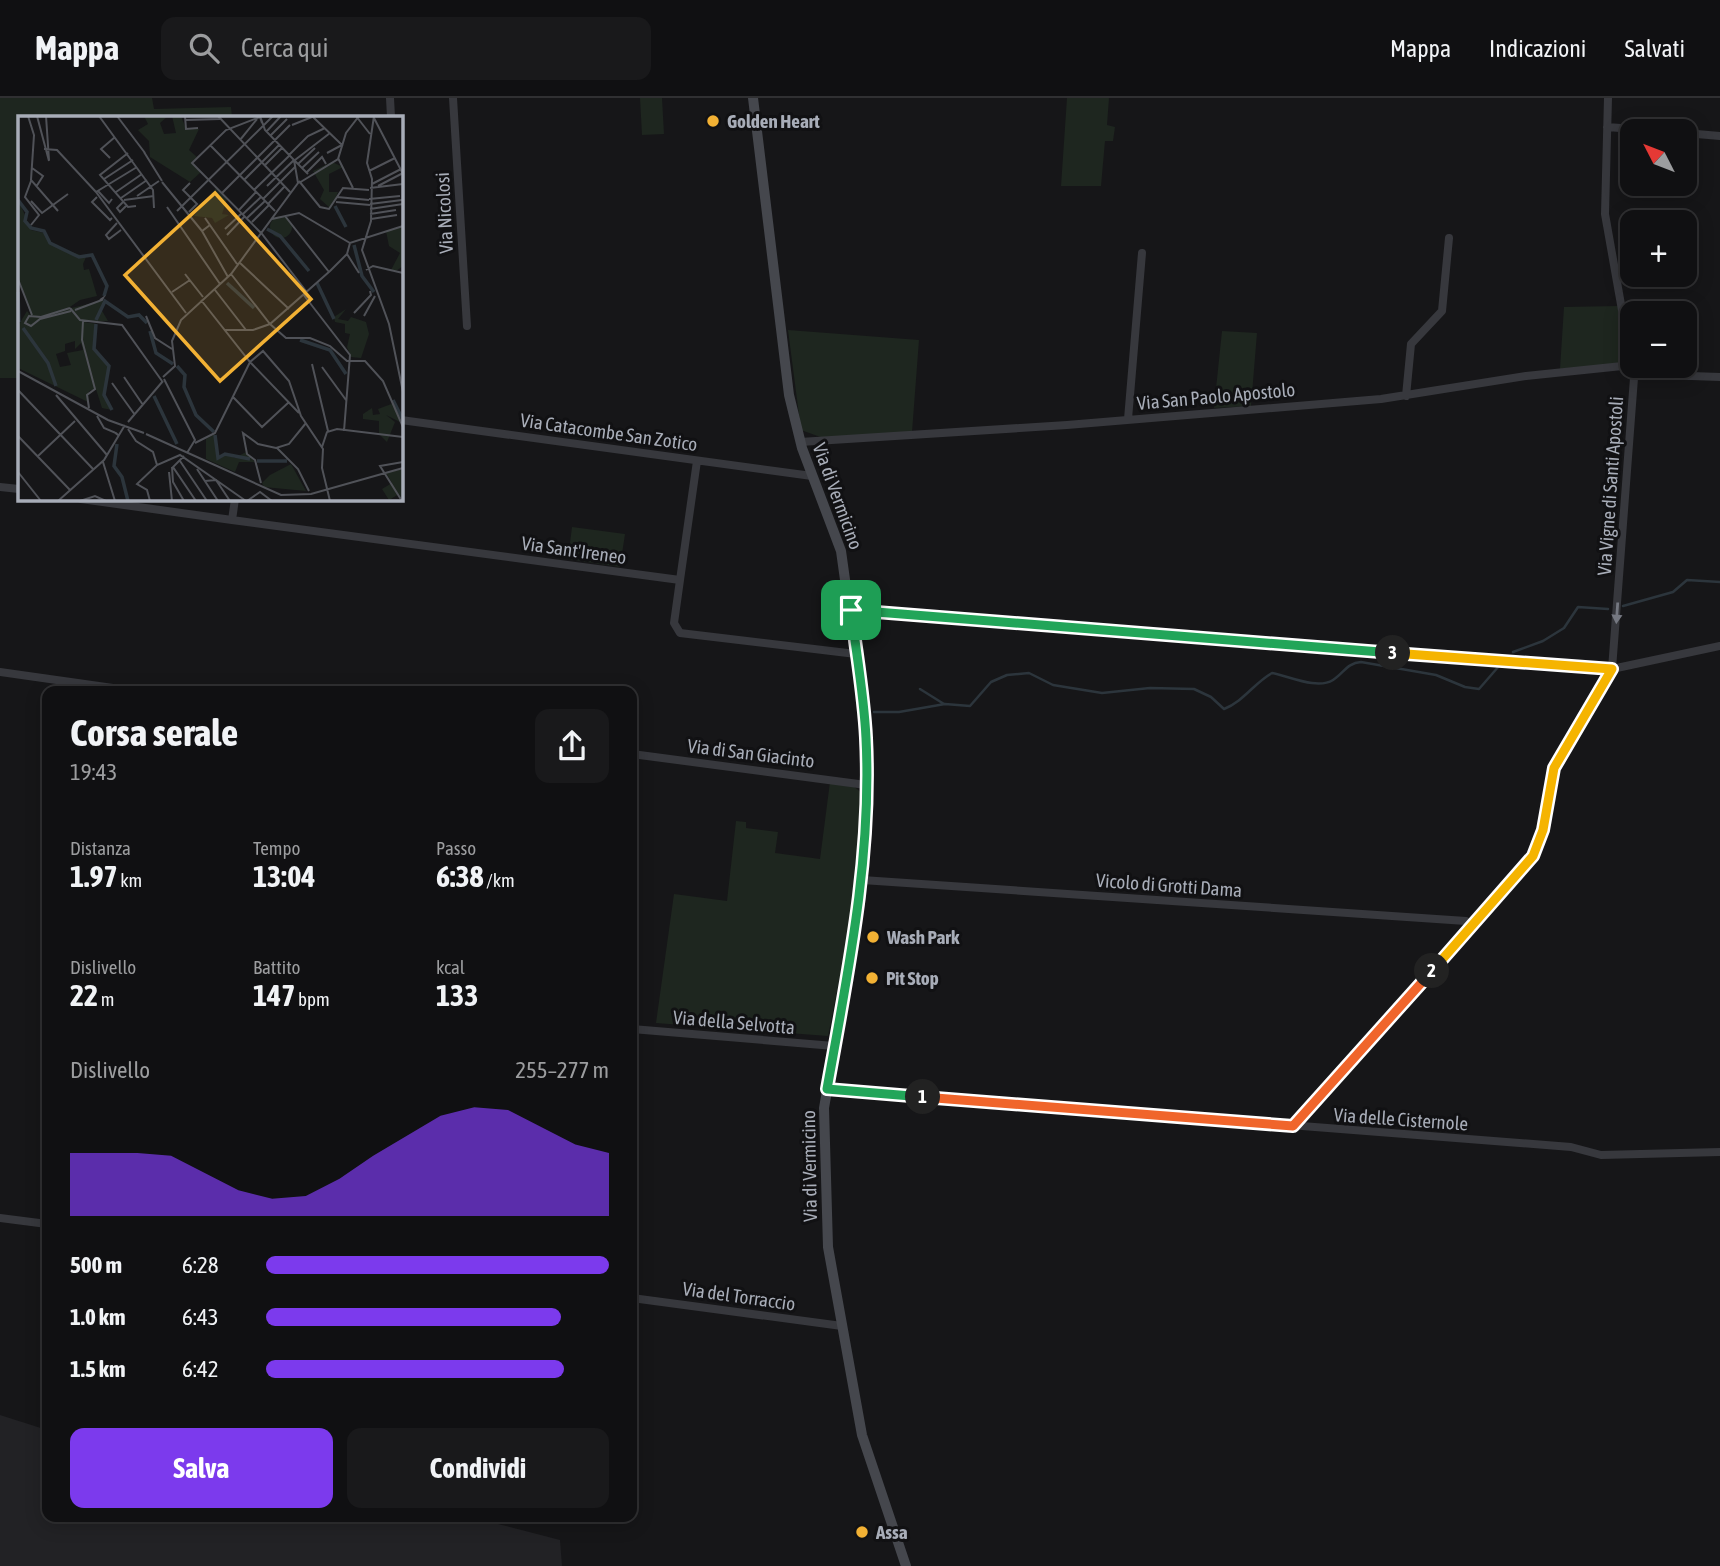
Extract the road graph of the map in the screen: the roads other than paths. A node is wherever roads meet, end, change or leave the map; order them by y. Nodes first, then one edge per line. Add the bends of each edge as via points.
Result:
1 (390, 98) edge
2 (453, 98) edge
3 (753, 98) edge
4 (1608, 98) edge
5 (391, 116) edge
6 (1607, 127) junction
7 (1620, 128) edge
8 (1698, 134) edge
9 (1720, 136) edge
10 (1448, 237) dead end
11 (1142, 253) dead end
12 (1621, 301) edge
13 (467, 326) dead end
14 (1620, 370) edge
15 (1697, 375) edge
16 (1720, 377) edge
17 (1632, 378) edge
18 (1406, 397) junction
19 (1128, 419) junction
20 (402, 420) edge
21 (800, 442) junction
22 (697, 461) junction
23 (812, 476) junction
24 (88, 500) edge
25 (235, 500) edge
26 (232, 520) junction
27 (680, 580) junction
28 (851, 610) junction
29 (1720, 646) edge
30 (856, 654) junction
31 (1612, 669) junction
32 (0, 672) edge
33 (99, 686) edge
34 (637, 755) edge
35 (866, 785) junction
36 (862, 880) junction
37 (1472, 926) junction
38 (637, 1029) edge
39 (834, 1046) junction
40 (827, 1089) junction
41 (1293, 1126) junction
42 (1720, 1152) edge
43 (0, 1218) edge
44 (42, 1223) edge
45 (637, 1299) edge
46 (842, 1326) junction
47 (906, 1566) edge

1 - 5 street
2 - 13 street, Via Nicolosi
3 - 21 main road, Via di Vermicino via 785,368
4 - 6 street, Via Vigne di Santi Apostoli
6 - 7 street
6 - 12 street, Via Vigne di Santi Apostoli via 1605,214
8 - 9 street
10 - 18 street via 1443,308 1411,344
11 - 19 street
14 - 18 street, Via San Paolo Apostolo via 1516,377
15 - 16 street, Via San Paolo Apostolo
17 -> 31 street, Via Vigne di Santi Apostoli
18 - 19 street, Via San Paolo Apostolo
19 - 21 street, Via San Paolo Apostolo
20 - 22 street, Via Catacombe San Zotico
21 - 23 main road, Via di Vermicino
22 - 23 street, Via Catacombe San Zotico
22 - 27 street
23 - 28 main road, Via di Vermicino via 839,544
24 - 26 street, Via Sant'Ireneo
25 - 26 street
26 - 27 street, Via Sant'Ireneo
27 - 30 street via 674,623 680,633
28 - 30 main road, Via di Vermicino
28 - 31 street
29 - 31 street
30 - 35 main road, Via di Vermicino via 865,724
31 - 37 street via 1554,768 1536,851
32 - 33 street
34 - 35 street, Via di San Giacinto
35 - 36 main road, Via di Vermicino
36 - 37 street, Vicolo di Grotti Dama via 1466,921
36 - 39 main road, Via di Vermicino
37 - 41 street
38 - 39 street, Via della Selvotta
39 - 40 main road, Via di Vermicino
40 - 41 street, Via delle Cisternole
40 - 46 main road, Via di Vermicino via 828,1247
41 - 42 street, Via delle Cisternole via 1571,1147 1601,1155
43 - 44 street
45 - 46 street, Via del Torraccio
46 - 47 main road, Via di Vermicino via 864,1444

